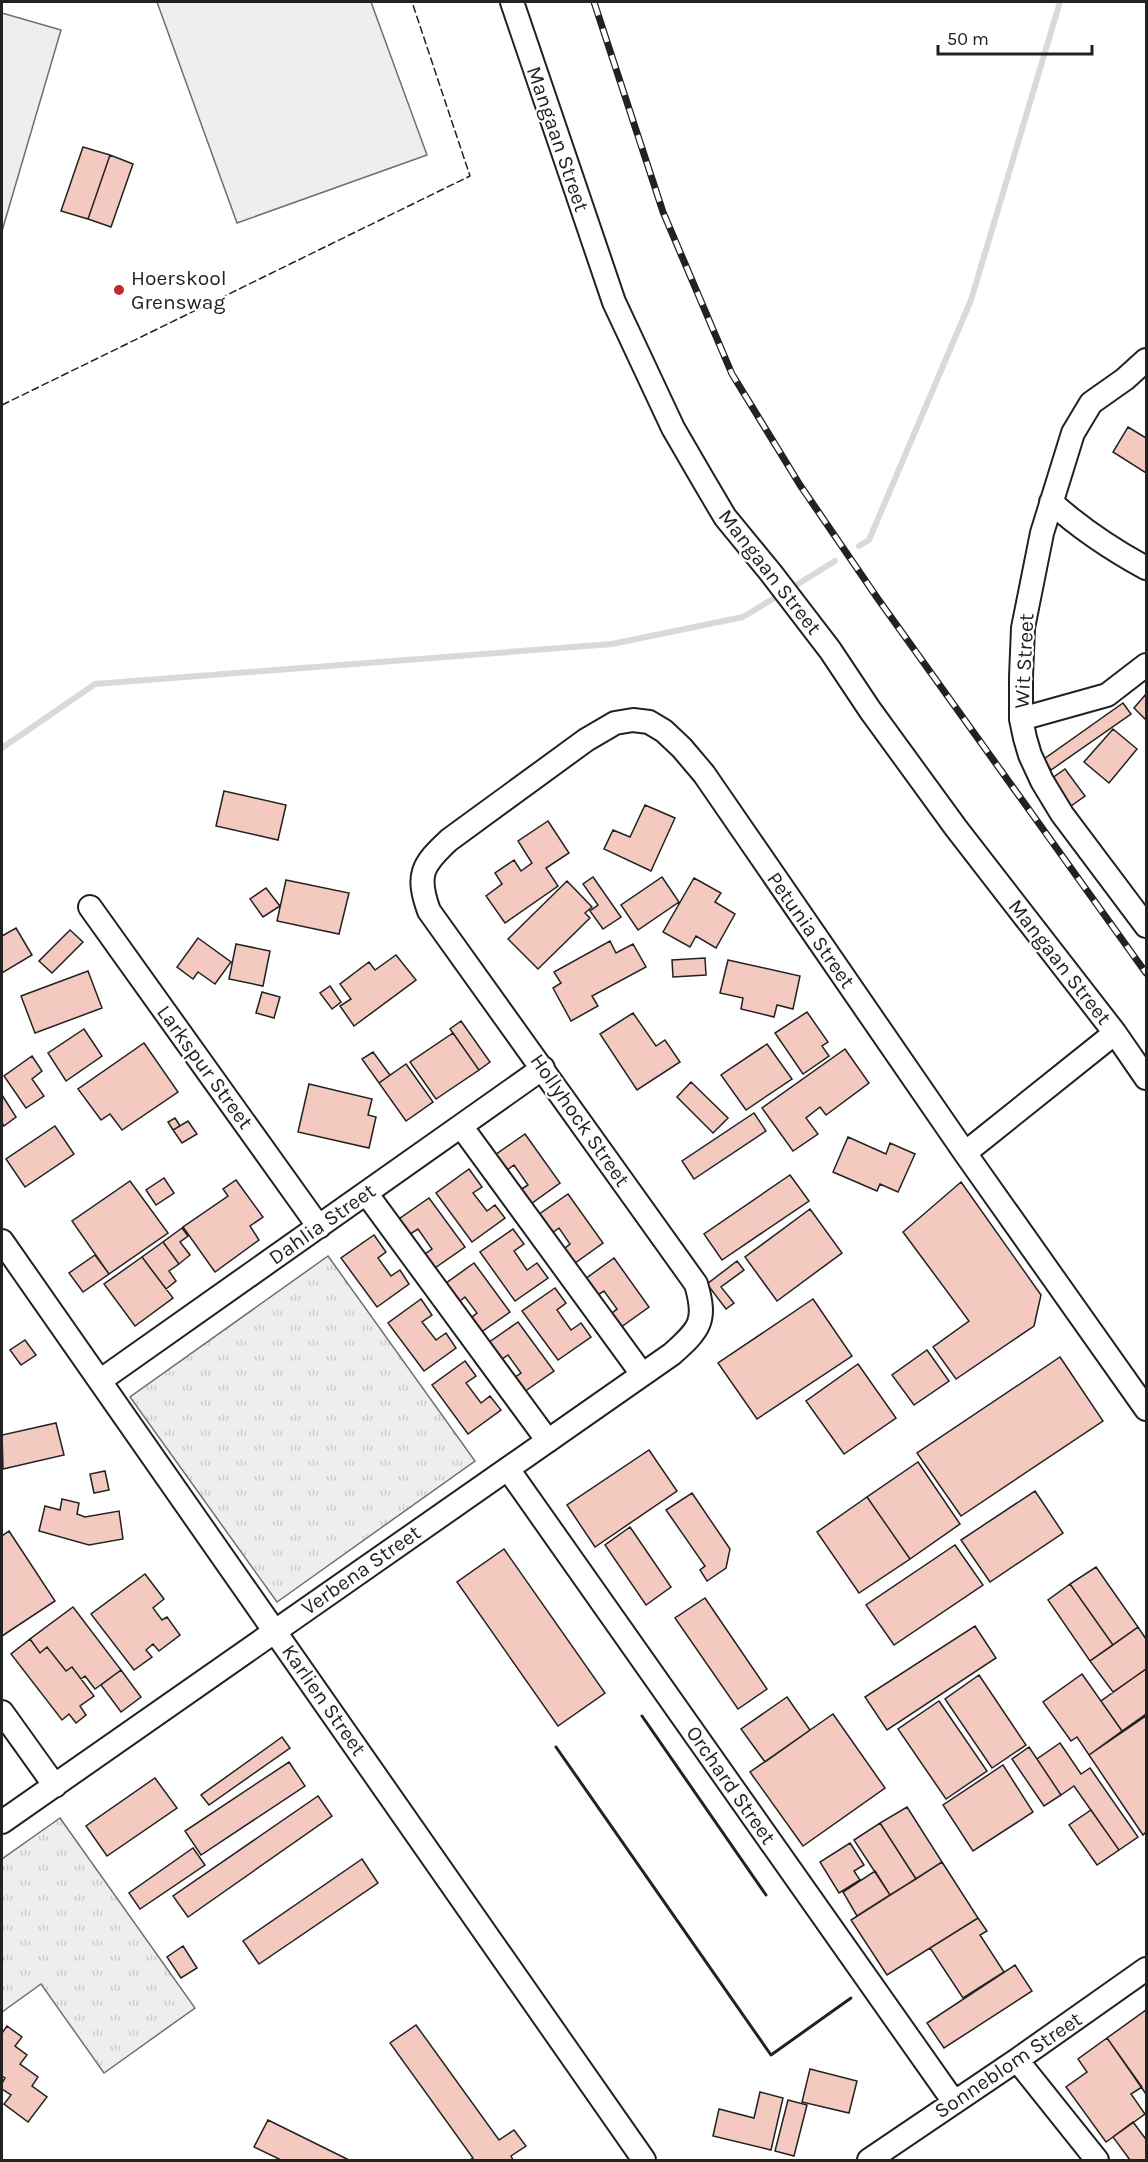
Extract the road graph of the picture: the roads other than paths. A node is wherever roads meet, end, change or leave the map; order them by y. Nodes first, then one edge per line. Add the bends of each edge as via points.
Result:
1 (512, 2) edge
2 (1146, 360) edge
3 (1051, 502) junction
4 (1146, 568) edge
5 (1146, 665) edge
6 (1021, 719) junction
7 (90, 907) dead end
8 (429, 911) joint
9 (1146, 926) edge
10 (1115, 1033) junction
11 (543, 1068) junction
12 (1146, 1078) edge
13 (461, 1126) junction
14 (965, 1153) junction
15 (366, 1193) junction
16 (319, 1227) junction
17 (2, 1241) edge
18 (691, 1338) joint
19 (642, 1374) junction
20 (100, 1380) junction
21 (1146, 1409) edge
22 (548, 1441) junction
23 (508, 1469) junction
24 (275, 1630) junction
25 (2, 1712) edge
26 (55, 1786) junction
27 (2, 1822) edge
28 (1146, 1969) edge
29 (1017, 2060) junction
30 (954, 2102) junction
31 (644, 2160) edge
32 (868, 2160) edge
33 (1097, 2160) edge

1 - 10 street, Mangaan Street via 614,302 673,428 726,517
2 - 3 street, Wit Street via 1091,403 1073,433
3 - 4 street via 1110,549
3 - 6 street, Wit Street via 1023,628
5 - 6 street via 1107,695
6 - 9 street, Wit Street via 1030,755 1047,790
7 - 16 street, Larkspur Street
8 - 11 street, Hollyhock Street
8 - 14 street, Petunia Street via 422,879 433,855 450,840 586,740 615,723 649,722 682,748 704,774
10 - 12 street, Mangaan Street
10 - 14 street
11 - 13 street, Dahlia Street
11 - 18 street, Hollyhock Street via 696,1284 702,1306
13 - 15 street, Dahlia Street
13 - 19 street
14 - 21 street, Petunia Street
15 - 16 street, Dahlia Street
15 - 22 street
16 - 20 street, Dahlia Street
17 - 20 street, Karlien Street
18 - 19 street, Verbena Street
19 - 22 street, Verbena Street
20 - 24 street, Karlien Street
22 - 23 street, Verbena Street
23 - 24 street, Verbena Street
23 - 30 street, Orchard Street
24 - 26 street, Verbena Street
24 - 31 street, Karlien Street
25 - 26 street
26 - 27 street, Verbena Street
28 - 29 street, Sonneblom Street
29 - 30 street, Sonneblom Street
29 - 33 street
30 - 32 street, Sonneblom Street

